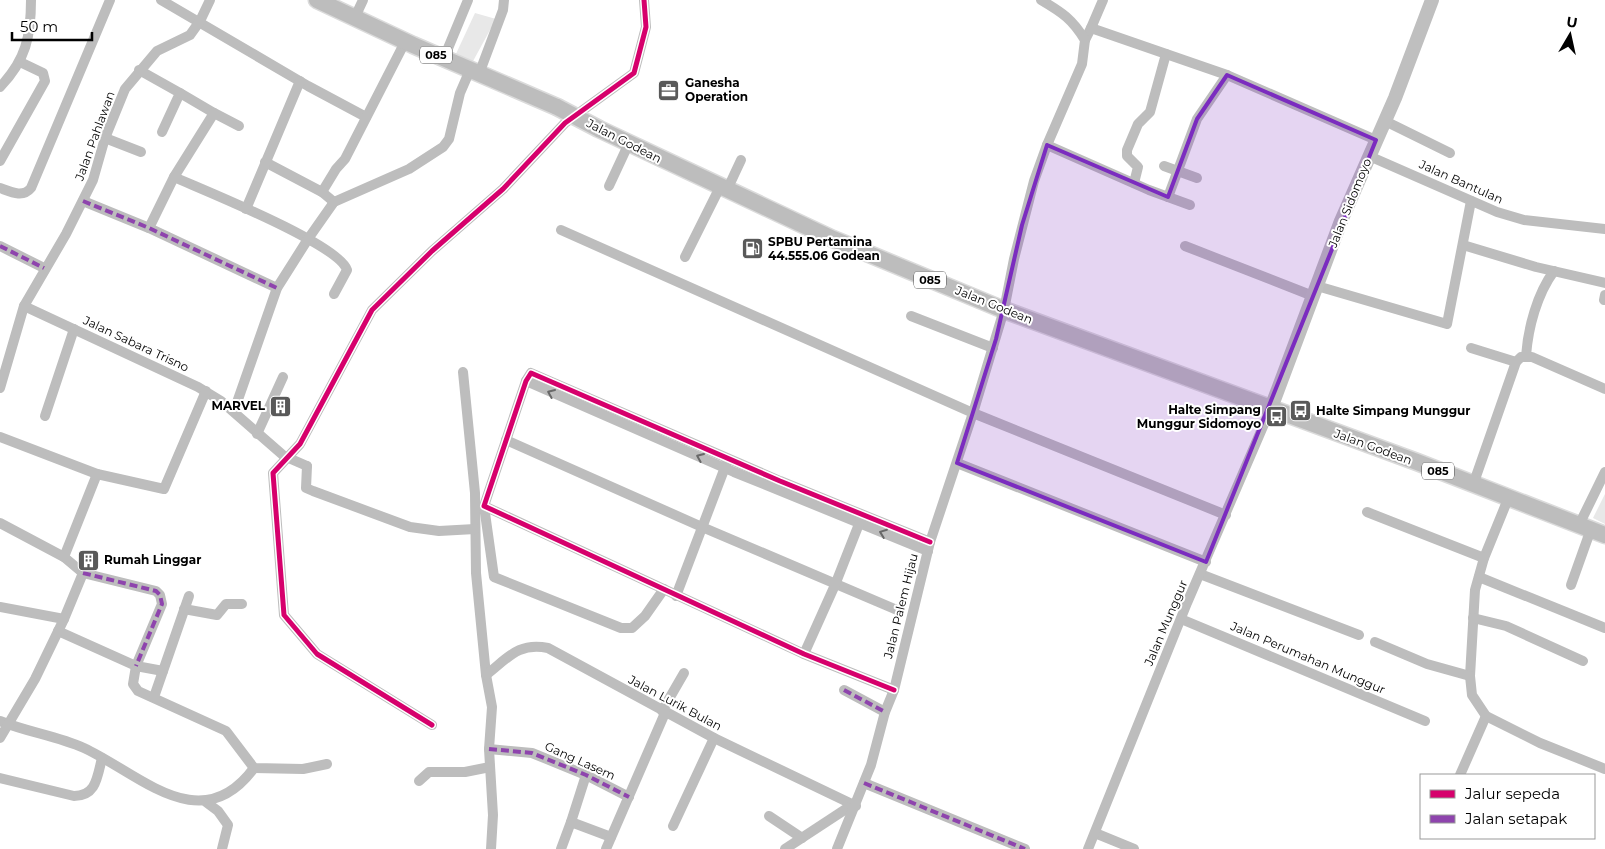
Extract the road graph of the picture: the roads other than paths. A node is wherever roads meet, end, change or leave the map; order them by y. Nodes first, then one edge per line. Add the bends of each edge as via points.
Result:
1 (31, 0) edge
2 (110, 0) edge
3 (161, 0) edge
4 (210, 0) edge
5 (317, 0) edge
6 (363, 0) edge
7 (468, 0) edge
8 (504, 0) edge
9 (644, 0) edge
10 (1041, 0) edge
11 (1103, 0) edge
12 (1432, 0) edge
13 (355, 17) junction
14 (200, 22) junction
15 (1091, 28) junction
16 (1085, 40) junction
17 (405, 42) junction
18 (1166, 54) junction
19 (444, 58) junction
20 (20, 62) junction
21 (139, 70) junction
22 (474, 72) junction
23 (1227, 75) junction
24 (300, 81) junction
25 (0, 87) edge
26 (180, 93) junction
27 (214, 114) junction
28 (366, 117) junction
29 (1385, 121) junction
30 (239, 126) dead end
31 (162, 132) dead end
32 (105, 138) junction
33 (1376, 140) junction
34 (629, 143) junction
35 (1047, 145) junction
36 (141, 152) dead end
37 (1450, 153) dead end
38 (1369, 156) junction
39 (741, 160) dead end
40 (0, 161) edge
41 (265, 162) junction
42 (1164, 166) dead end
43 (1178, 171) junction
44 (174, 177) junction
45 (1197, 178) dead end
46 (1134, 183) junction
47 (609, 186) dead end
48 (0, 188) edge
49 (724, 188) junction
50 (1168, 197) junction
51 (329, 198) junction
52 (83, 201) junction
53 (1471, 201) junction
54 (1190, 205) dead end
55 (246, 209) junction
56 (149, 228) junction
57 (1605, 229) edge
58 (561, 230) dead end
59 (303, 237) junction
60 (1463, 245) junction
61 (0, 246) edge
62 (1185, 246) dead end
63 (685, 257) dead end
64 (44, 268) junction
65 (1554, 271) junction
66 (1605, 283) edge
67 (277, 288) junction
68 (1315, 291) junction
69 (334, 294) dead end
70 (24, 306) junction
71 (1004, 310) junction
72 (911, 316) dead end
73 (74, 329) junction
74 (993, 348) junction
75 (1471, 348) dead end
76 (1526, 356) junction
77 (1516, 362) junction
78 (463, 372) dead end
79 (283, 377) dead end
80 (0, 388) edge
81 (1605, 388) edge
82 (206, 391) junction
83 (1271, 408) junction
84 (234, 411) junction
85 (973, 413) junction
86 (45, 416) dead end
87 (257, 434) junction
88 (0, 437) edge
89 (506, 440) junction
90 (726, 463) junction
91 (957, 463) junction
92 (1605, 472) edge
93 (97, 474) junction
94 (1473, 486) junction
95 (1508, 499) junction
96 (484, 506) junction
97 (1367, 512) dead end
98 (1226, 515) junction
99 (0, 523) edge
100 (859, 524) junction
101 (702, 527) junction
102 (475, 529) junction
103 (1591, 530) edge
104 (929, 546) junction
105 (64, 557) junction
106 (1484, 558) junction
107 (1206, 562) junction
108 (83, 573) junction
109 (1200, 574) junction
110 (1479, 577) junction
111 (835, 585) junction
112 (1571, 585) dead end
113 (664, 589) junction
114 (189, 596) dead end
115 (676, 596) junction
116 (242, 604) dead end
117 (0, 606) edge
118 (184, 609) junction
119 (897, 610) dead end
120 (1473, 618) junction
121 (64, 619) junction
122 (1181, 619) junction
123 (1605, 628) edge
124 (58, 631) junction
125 (1359, 635) dead end
126 (1375, 642) dead end
127 (804, 654) junction
128 (1583, 661) dead end
129 (136, 666) junction
130 (163, 671) junction
131 (684, 673) dead end
132 (486, 675) junction
133 (1470, 676) junction
134 (844, 690) dead end
135 (894, 690) junction
136 (154, 697) junction
137 (663, 712) junction
138 (885, 712) junction
139 (1486, 716) junction
140 (1425, 721) dead end
141 (4, 723) edge
142 (432, 725) dead end
143 (0, 738) edge
144 (714, 738) junction
145 (489, 749) junction
146 (102, 758) junction
147 (327, 764) dead end
148 (490, 767) junction
149 (254, 768) junction
150 (1605, 769) edge
151 (1460, 774) edge
152 (586, 775) junction
153 (0, 778) edge
154 (419, 781) dead end
155 (864, 783) junction
156 (629, 797) junction
157 (206, 802) junction
158 (854, 805) junction
159 (769, 816) dead end
160 (571, 822) junction
161 (673, 826) dead end
162 (1095, 833) junction
163 (611, 837) junction
164 (802, 838) junction
165 (222, 849) edge
166 (492, 849) edge
167 (561, 849) edge
168 (606, 849) edge
169 (785, 849) edge
170 (837, 849) edge
171 (1025, 849) edge
172 (1088, 849) edge
173 (1134, 849) edge

1 - 20 street via 30,36
2 - 48 street via 31,188 20,194
3 - 14 street
4 - 14 street, Jalan Pahlawan
5 - 13 main road, Jalan Godean / 085
6 - 13 street
7 - 19 street
8 - 22 street
9 - 142 street via 646,27 634,73 564,123 503,189 432,251 372,310 300,444 273,474 284,615 317,654
10 - 16 street via 1071,19
11 - 15 street, Jalan Palem Hijau
12 - 29 main road, Jalan Sidomoyo
13 - 17 main road, Jalan Godean / 085
14 - 21 street, Jalan Pahlawan via 190,36 157,51
14 - 24 street
15 - 16 street, Jalan Palem Hijau
15 - 18 street
16 - 35 street, Jalan Palem Hijau via 1082,64
17 - 19 main road, Jalan Godean / 085
17 - 28 street
18 - 23 street
18 - 46 street via 1150,112 1138,124 1127,150 1127,156 1138,167
19 - 22 main road, Jalan Godean / 085
20 - 25 street
20 - 40 street via 43,72 45,81
21 - 26 street
21 - 32 street, Jalan Pahlawan via 125,89
22 - 34 main road, Jalan Godean / 085, bridge via 557,107
22 - 51 street via 460,93 449,139 443,147 409,169
23 - 33 street
23 - 43 street via 1197,119
24 - 28 street
24 - 41 street
26 - 27 street
26 - 31 street
27 - 30 street
27 - 44 street
28 - 51 street via 346,158 336,169
29 - 33 main road, Jalan Sidomoyo
29 - 37 street
32 - 36 street
32 - 52 street, Jalan Pahlawan via 99,166
33 - 38 main road, Jalan Sidomoyo
34 - 47 street
34 - 49 main road, Jalan Godean / 085
35 - 46 street
35 - 71 street, Jalan Palem Hijau via 1022,225
38 - 53 street, Jalan Bantulan
38 - 68 main road, Jalan Sidomoyo
39 - 49 street
41 - 51 street
41 - 55 street
42 - 43 street
43 - 45 street
43 - 50 street
44 - 55 street
44 - 56 street
46 - 50 street
49 - 63 street
49 - 71 main road, Jalan Godean / 085 via 833,239
50 - 54 street
51 - 59 street
52 - 56 street
52 - 64 street, Jalan Pahlawan
53 - 57 street, Jalan Bantulan via 1524,220
53 - 60 street
55 - 59 street
56 - 67 street
58 - 85 street
59 - 67 street
59 - 69 street via 345,265 347,270
60 - 65 street
60 - 68 street via 1447,324
61 - 64 street
62 - 68 street
64 - 70 street, Jalan Pahlawan
65 - 66 street
65 - 76 street via 1536,308
67 - 84 street
68 - 83 main road, Jalan Sidomoyo
70 - 73 street, Jalan Sabara Trisno
70 - 80 street, Jalan Pahlawan
71 - 74 street, Jalan Palem Hijau
71 - 83 main road, Jalan Godean / 085
72 - 74 street
73 - 82 street, Jalan Sabara Trisno
73 - 86 street
74 - 85 street, Jalan Palem Hijau
75 - 77 street
76 - 77 street
76 - 81 street
77 - 94 street
78 - 102 street via 475,493
79 - 87 street
82 - 84 street, Jalan Sabara Trisno
82 - 93 street via 164,488
83 - 94 main road, Jalan Godean / 085
83 - 98 street, Jalan Munggur
84 - 87 street, Jalan Sabara Trisno
85 - 91 street, Jalan Palem Hijau
85 - 98 street
87 - 102 street, Jalan Sabara Trisno, bridge via 284,456 307,466 306,488 410,527 439,531
88 - 93 street
89 - 90 street via 526,381
89 - 96 street
89 - 101 street
90 - 100 street
90 - 101 street
90 - 104 street
91 - 104 street, Jalan Palem Hijau
91 - 107 street
92 - 103 street
93 - 105 street
94 - 95 main road, Jalan Godean / 085
95 - 103 main road, Jalan Godean / 085
95 - 106 street
96 - 113 street
96 - 113 street via 494,577 621,628 632,628
97 - 106 street
98 - 107 street, Jalan Munggur
99 - 105 street
104 -> 100 street
100 - 111 street
101 - 111 street
101 - 115 street
102 - 132 street
103 - 112 street
104 - 135 street, Jalan Palem Hijau
105 - 108 street
106 - 110 street
107 - 109 street, Jalan Munggur
108 - 121 street
108 - 129 street via 156,591 160,595 162,604
109 - 122 street, Jalan Munggur
109 - 125 street
110 - 120 street
110 - 123 street
111 - 119 street
111 - 127 street
113 - 115 street
114 - 118 street
115 - 127 street
116 - 118 street via 226,604 217,615
117 - 121 street
118 - 130 street
120 - 128 street via 1506,626
120 - 133 street
121 - 124 street
122 - 140 street, Jalan Perumahan Munggur
122 - 162 street, Jalan Munggur
124 - 129 street
124 - 141 street via 35,679
126 - 133 street via 1427,664
127 - 135 street
129 - 130 street
129 - 136 street via 135,688
130 - 136 street
131 - 137 street
132 - 137 street, Jalan Lurik Bulan via 519,648 533,645 548,648
132 - 145 street via 492,707
133 - 139 street via 1472,695
134 - 138 street
135 - 138 street, Jalan Palem Hijau
136 - 149 street via 226,731
137 - 144 street, Jalan Lurik Bulan
137 - 156 street
138 - 155 street, Jalan Palem Hijau
139 - 150 street via 1540,743
139 - 151 street
141 - 143 street
141 - 146 street via 83,748
144 - 158 street, Jalan Lurik Bulan
144 - 161 street
145 - 148 street
145 - 152 street, Gang Lasem via 532,753
146 - 153 street via 95,784 84,796
146 - 157 street via 167,795
147 - 149 street via 303,769
148 - 154 street via 465,772 435,770
148 - 166 street
149 - 157 street via 227,794
152 - 156 street, Gang Lasem
152 - 160 street
155 - 158 street, Jalan Palem Hijau
155 - 171 street
156 - 163 street
157 - 165 street via 228,825
158 - 164 street
158 - 170 street, Jalan Palem Hijau
159 - 164 street
160 - 163 street
160 - 167 street
162 - 172 street, Jalan Munggur
162 - 173 street
163 - 168 street
164 - 169 street

